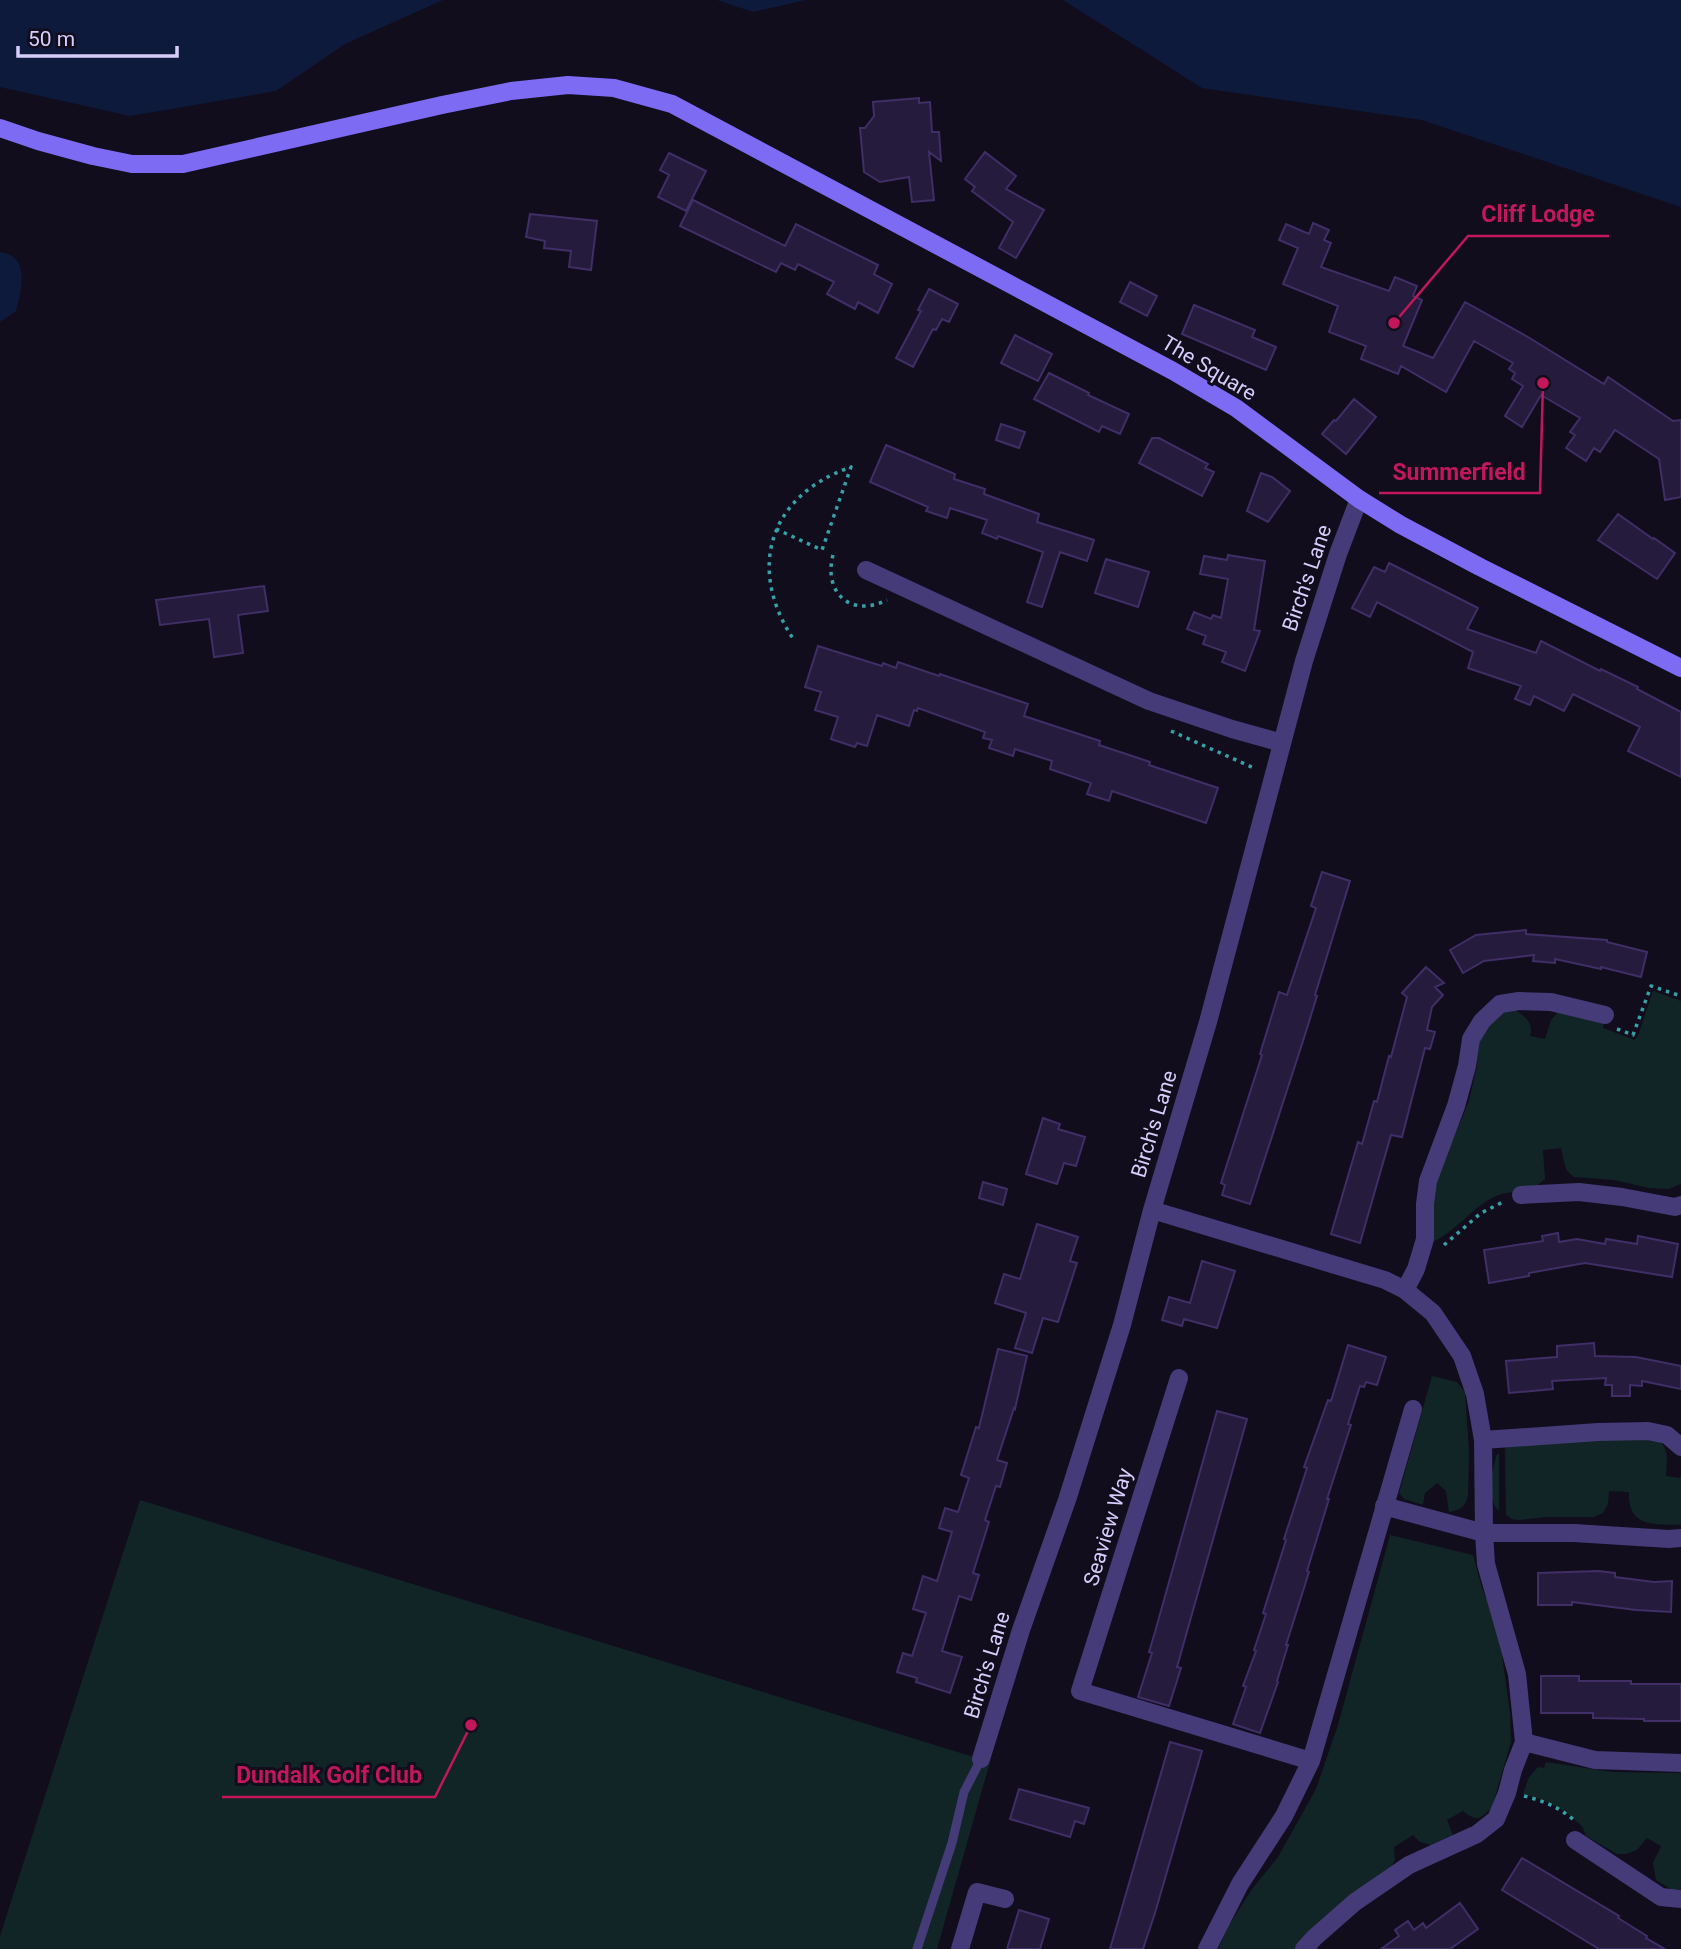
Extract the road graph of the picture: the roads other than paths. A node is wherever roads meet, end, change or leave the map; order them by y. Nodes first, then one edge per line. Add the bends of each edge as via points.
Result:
1 (0, 128) edge
2 (1359, 499) junction
3 (866, 570) dead end
4 (1681, 668) edge
5 (1282, 743) junction
6 (1605, 1016) road end
7 (1521, 1195) road end
8 (1681, 1205) edge
9 (1152, 1210) junction
10 (1405, 1290) junction
11 (1178, 1378) dead end
12 (1413, 1409) dead end
13 (1483, 1440) junction
14 (1681, 1447) edge
15 (1384, 1506) junction
16 (1483, 1533) junction
17 (1681, 1538) edge
18 (1524, 1742) junction
19 (981, 1759) joint
20 (1311, 1761) junction
21 (1681, 1763) edge
22 (1575, 1840) road end
23 (1005, 1899) dead end
24 (1681, 1899) edge
25 (917, 1949) edge
26 (960, 1949) edge
27 (1207, 1949) edge
28 (1304, 1949) edge

1 - 2 main road, The Square via 106,159 183,164 511,92 568,85 614,88 672,104 1173,371 1236,408
2 - 4 main road, The Square via 1480,567
2 - 5 street, Birch's Lane
3 - 5 street via 1149,701
5 - 9 street, Birch's Lane via 1208,1022
6 - 10 street via 1551,1002 1519,1001 1500,1004 1482,1021 1471,1039 1456,1106 1428,1181 1425,1239
7 - 8 street via 1579,1192
9 - 10 street via 1385,1279
9 - 19 street, Birch's Lane via 1122,1325
10 - 13 street via 1433,1313 1462,1356
11 - 20 street, Seaview Way via 1080,1691
12 - 15 street
13 - 14 street via 1648,1431 1667,1435
13 - 16 street
15 - 16 street
15 - 20 street
16 - 17 street
16 - 18 street via 1486,1564 1517,1674
18 - 21 street via 1595,1760
18 - 28 street via 1496,1819 1477,1834 1409,1865 1356,1902
19 - 25 lane via 964,1792
20 - 27 street
22 - 24 street via 1661,1897
23 - 26 street via 977,1892

